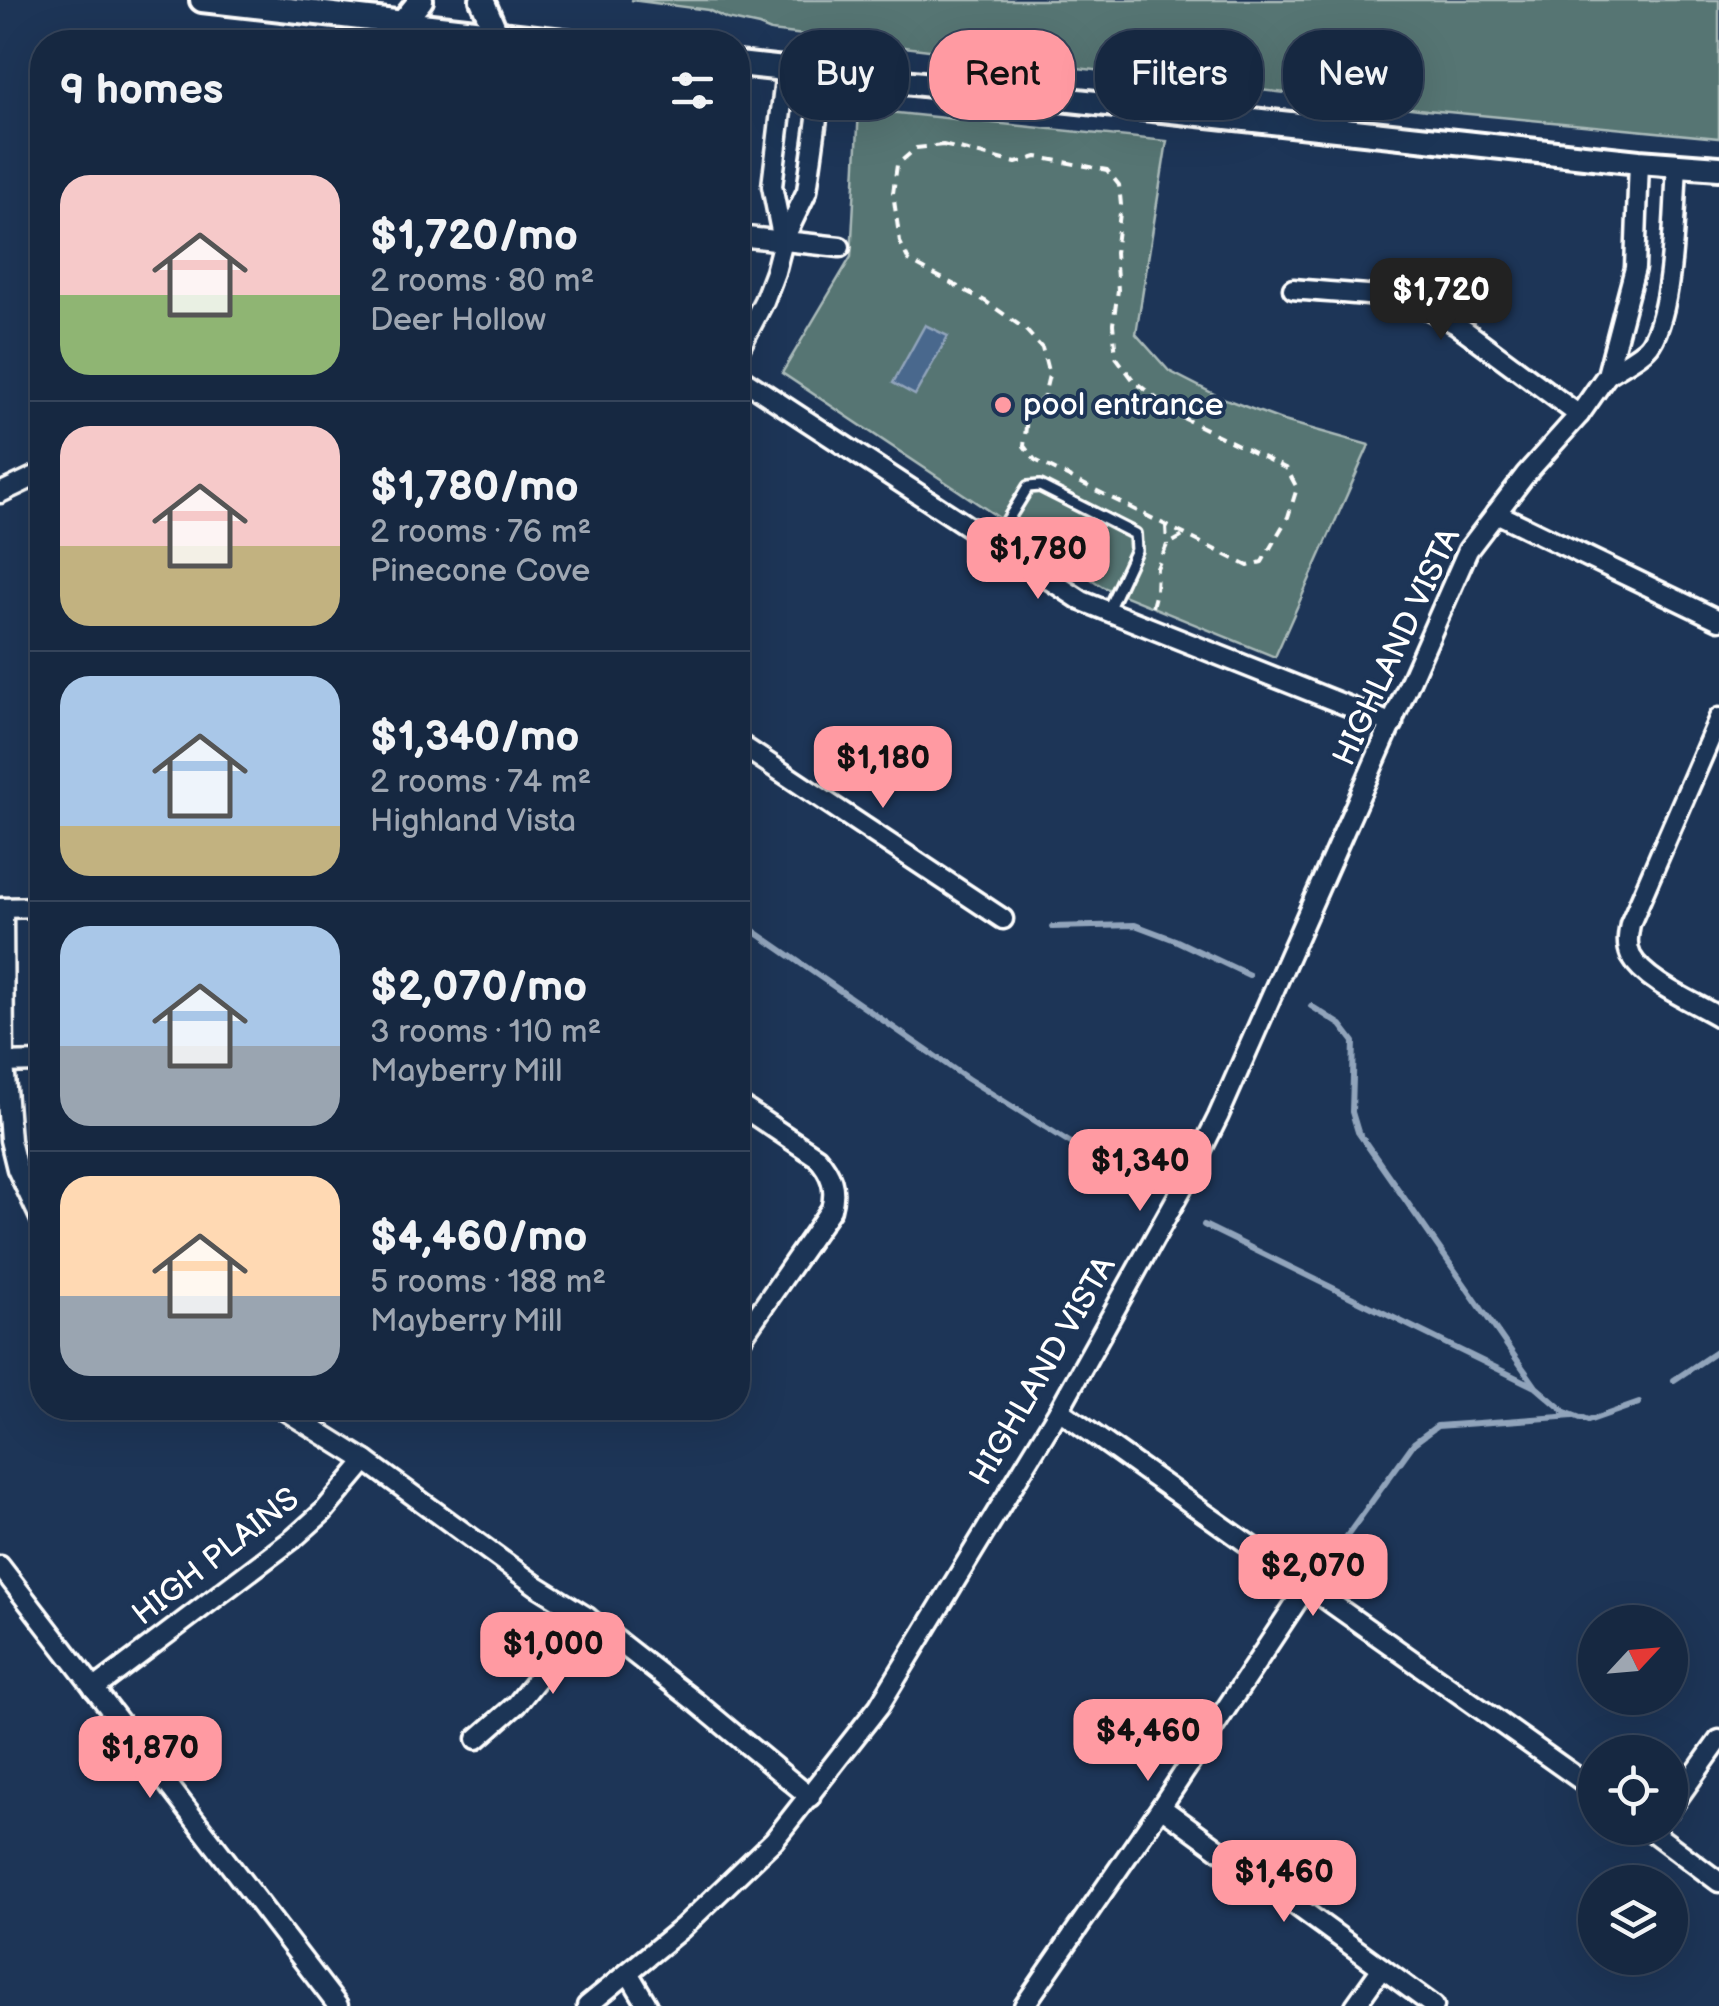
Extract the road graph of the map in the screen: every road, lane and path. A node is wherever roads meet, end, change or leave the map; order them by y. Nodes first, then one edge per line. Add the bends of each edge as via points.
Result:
1 (202, 0) edge
2 (421, 0) edge
3 (482, 0) edge
4 (403, 22) junction
5 (471, 30) edge
6 (495, 30) edge
7 (750, 66) edge
8 (780, 69) edge
9 (909, 83) edge
10 (780, 120) edge
11 (817, 120) edge
12 (1638, 162) junction
13 (1677, 166) junction
14 (1719, 168) edge
15 (750, 238) edge
16 (783, 242) junction
17 (840, 247) dead end
18 (1293, 289) dead end
19 (750, 328) edge
20 (1607, 374) junction
21 (750, 384) edge
22 (1579, 415) junction
23 (30, 479) edge
24 (0, 493) edge
25 (1496, 514) junction
26 (1166, 526) junction
27 (1185, 536) junction
28 (994, 544) junction
29 (1166, 545) junction
30 (1152, 607) dead end
31 (1107, 612) junction
32 (1719, 620) edge
33 (1719, 718) edge
34 (1392, 724) junction
35 (750, 750) edge
36 (30, 907) edge
37 (2, 908) edge
38 (1003, 919) dead end
39 (1719, 1017) edge
40 (30, 1062) edge
41 (2, 1063) edge
42 (750, 1112) edge
43 (30, 1196) edge
44 (750, 1325) edge
45 (1059, 1410) junction
46 (299, 1420) edge
47 (366, 1461) junction
48 (0, 1566) edge
49 (1307, 1586) junction
50 (587, 1617) junction
51 (94, 1689) junction
52 (477, 1739) dead end
53 (1719, 1740) edge
54 (1578, 1778) edge
55 (1688, 1784) edge
56 (810, 1796) junction
57 (1161, 1807) junction
58 (1673, 1845) edge
59 (1719, 1882) edge
60 (1382, 1968) junction
61 (629, 1974) junction
62 (338, 2006) edge
63 (587, 2006) edge
64 (648, 2006) edge
65 (1024, 2006) edge
66 (1355, 2006) edge
67 (1434, 2006) edge

1 - 4 street
2 - 4 street
3 - 6 street
4 - 5 street
7 - 8 street
9 - 12 street
10 - 16 street via 772,186
11 - 16 street via 807,190
12 - 13 street
12 - 20 street, HIGHLAND VISTA via 1635,268
13 - 14 street
13 - 20 street, HIGHLAND VISTA via 1660,318 1650,346
15 - 16 street
16 - 17 street
16 - 19 street
18 - 22 street via 1390,299 1434,311
20 - 22 street, HIGHLAND VISTA
21 - 28 street
22 - 25 street, HIGHLAND VISTA
23 - 24 street
25 - 32 street
25 - 34 street, HIGHLAND VISTA via 1468,550
26 - 27 path
26 - 27 path via 1035,460 1024,446 1027,417 1044,396 1049,376 1042,348 985,301 909,261 893,193 897,165 916,148 944,145 1016,163 1037,157 1107,170 1118,185 1116,357 1134,381 1179,416 1286,469 1298,488 1262,562 1248,566
26 - 29 path
27 - 29 path
28 - 31 street
28 - 31 lane via 1028,487 1040,486 1135,534 1136,550
29 - 30 path
31 - 34 street
33 - 39 street via 1627,938 1629,953 1650,977
34 - 45 street, HIGHLAND VISTA via 1218,1117
35 - 38 street
36 - 37 street
37 - 41 street
40 - 41 street
41 - 43 street via 10,1140
42 - 44 street via 816,1157 834,1196
45 - 49 street
45 - 56 street, HIGHLAND VISTA via 878,1706
46 - 47 street
47 - 50 street
47 - 51 street, HIGH PLAINS via 294,1538
48 - 51 street
49 - 54 street
49 - 57 street
50 - 52 street via 517,1704
50 - 56 street
51 - 62 street
53 - 55 street
56 - 61 street, HIGHLAND VISTA via 774,1840
57 - 60 street
57 - 65 street
58 - 59 street
60 - 66 street
60 - 67 street
61 - 63 street, HIGHLAND VISTA
61 - 64 street

